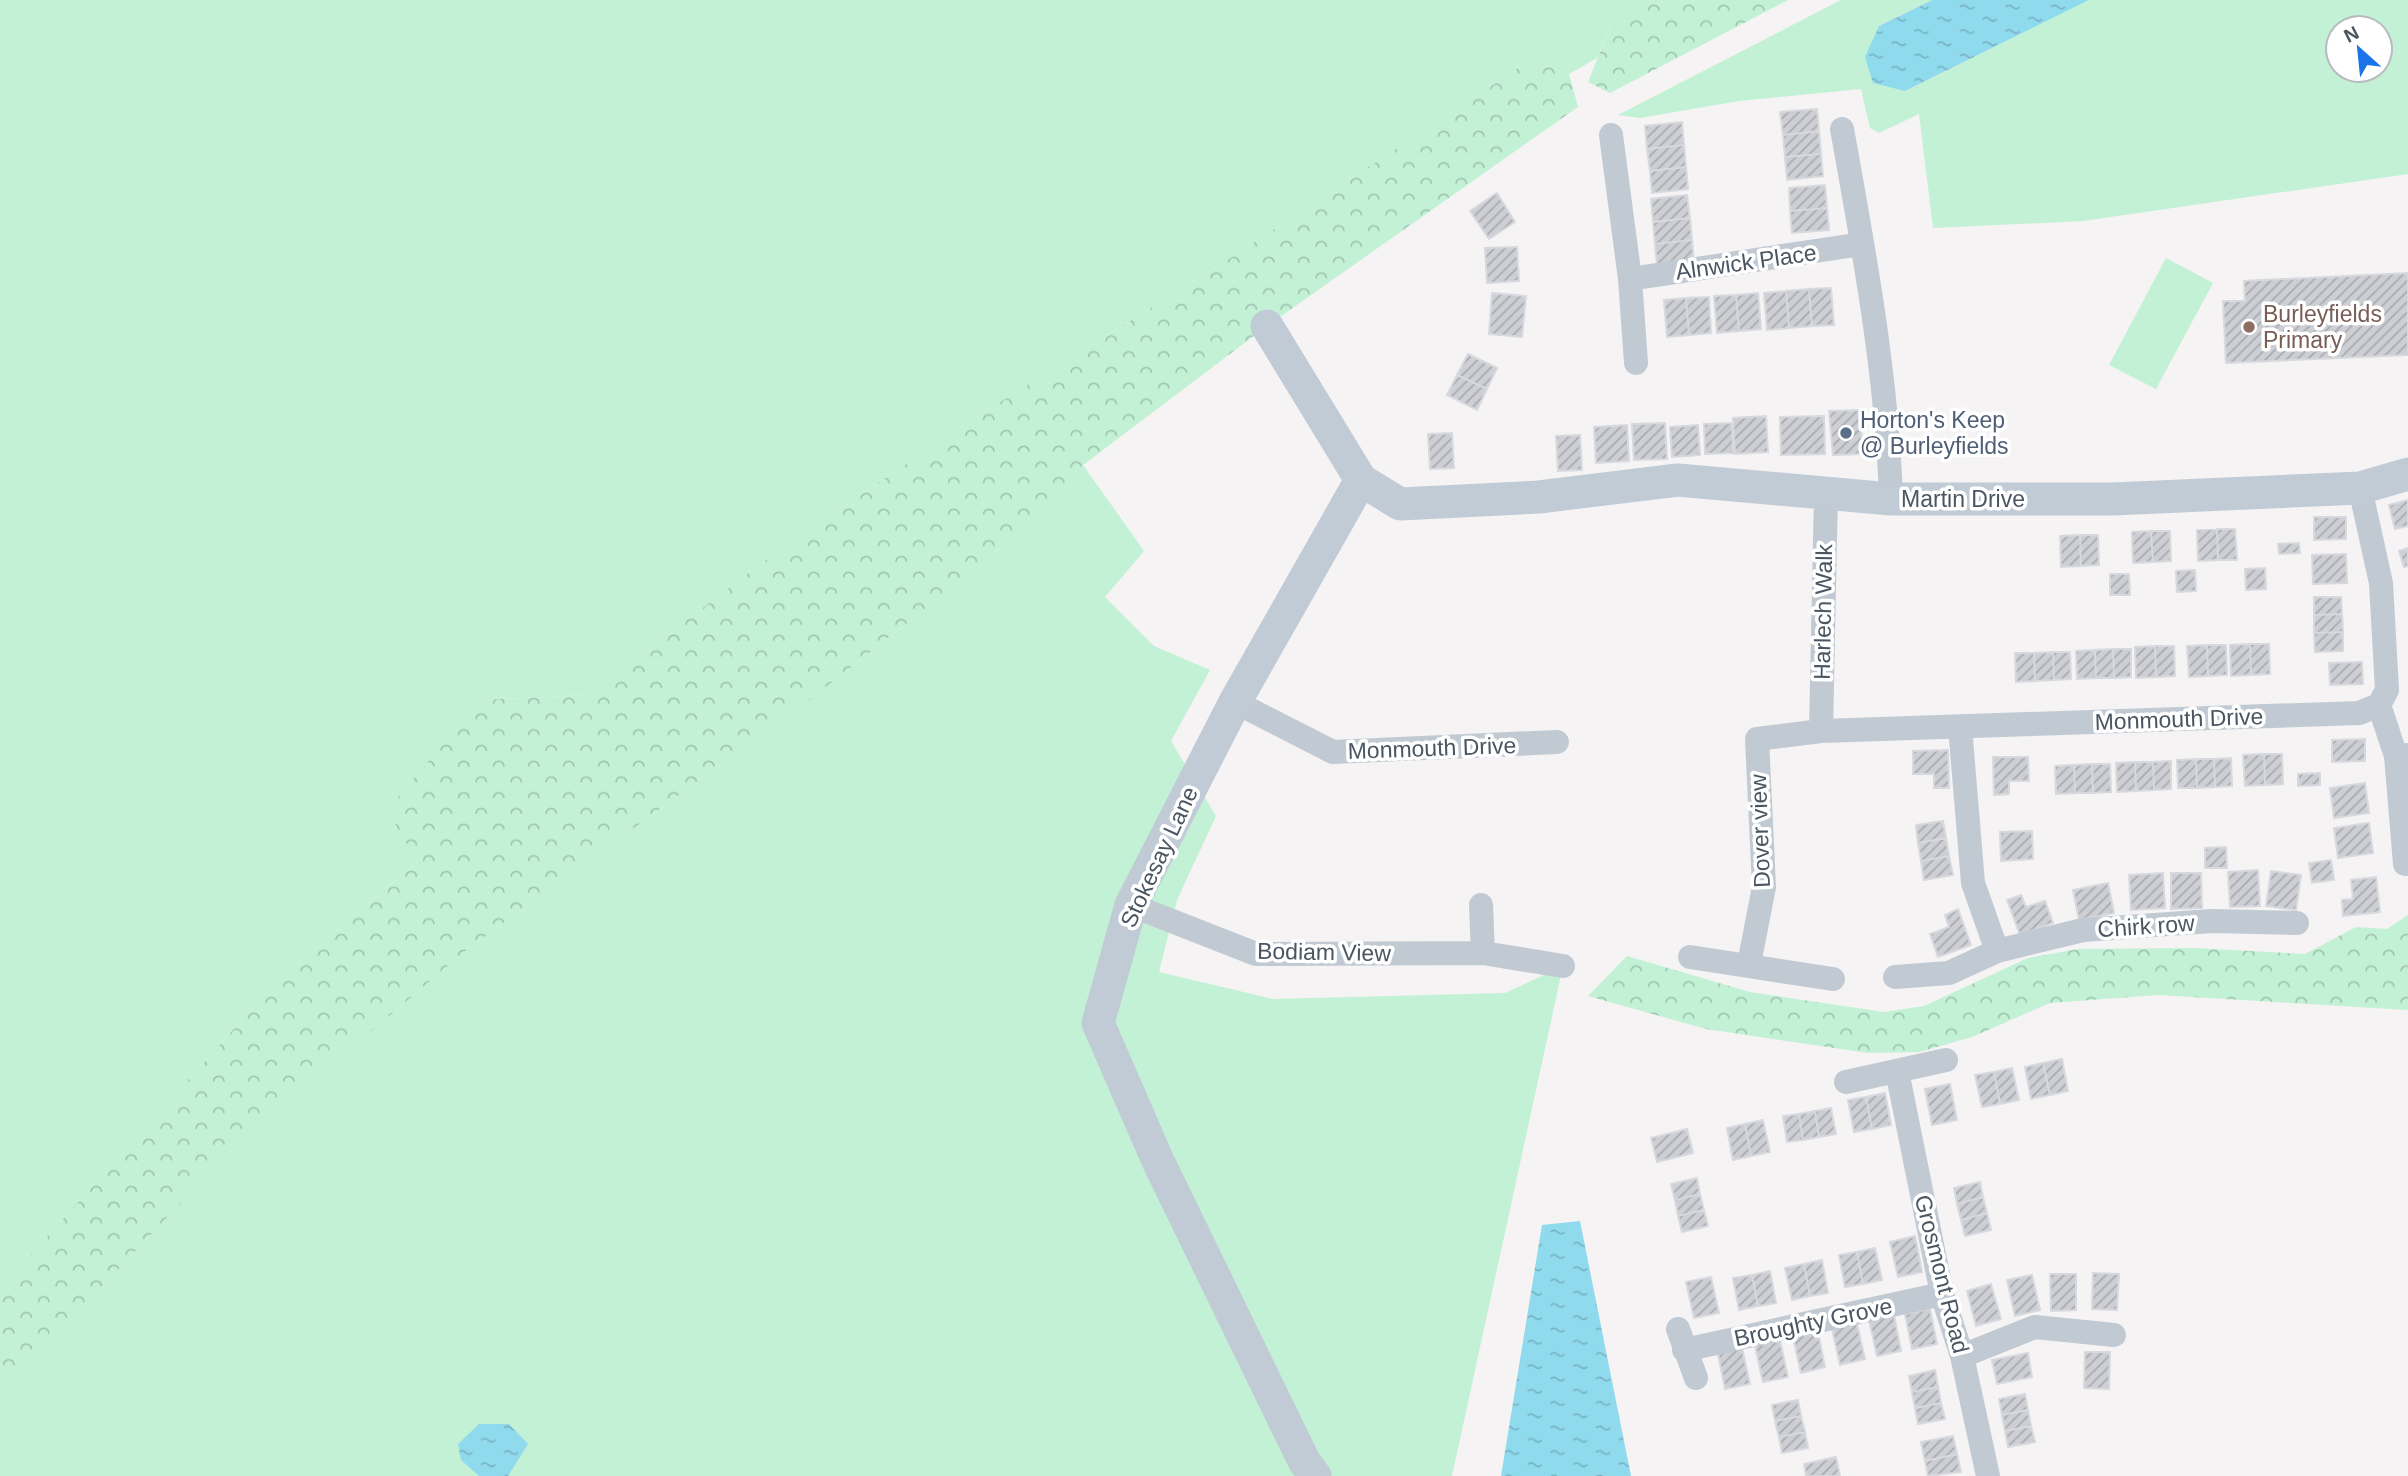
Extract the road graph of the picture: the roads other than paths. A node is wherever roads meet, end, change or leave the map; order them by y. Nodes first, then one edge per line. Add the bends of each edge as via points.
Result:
1 (1842, 129) dead end
2 (1611, 135) dead end
3 (1862, 244) junction
4 (1630, 279) junction
5 (1267, 326) dead end
6 (1636, 362) dead end
7 (2408, 474) edge
8 (1361, 480) junction
9 (2360, 488) junction
10 (1826, 492) junction
11 (1891, 499) junction
12 (1235, 702) junction
13 (2379, 705) junction
14 (1960, 727) junction
15 (1821, 731) junction
16 (1756, 739) joint
17 (1557, 742) dead end
18 (2402, 756) edge
19 (2405, 863) dead end
20 (1131, 905) junction
21 (1481, 905) dead end
22 (2297, 923) dead end
23 (1997, 951) junction
24 (1483, 953) junction
25 (1690, 957) dead end
26 (1749, 964) junction
27 (1563, 966) dead end
28 (1895, 978) dead end
29 (1833, 979) dead end
30 (1946, 1060) dead end
31 (1897, 1071) junction
32 (1846, 1082) dead end
33 (1942, 1294) junction
34 (2114, 1335) dead end
35 (1962, 1356) junction
36 (1696, 1378) dead end
37 (1315, 1476) edge
38 (1988, 1476) edge

1 - 3 street
2 - 4 street
3 - 4 street, Alnwick Place
3 - 11 street via 1889,443
4 - 6 street
5 - 8 street
7 - 9 street, Martin Drive
8 - 10 street, Martin Drive via 1400,504 1517,498 1678,480
8 - 12 street, Stokesay Lane
9 - 11 street, Martin Drive via 2113,499
9 - 13 street via 2381,583 2387,690
10 - 11 street, Martin Drive
10 - 15 street, Harlech Walk
12 - 17 street, Monmouth Drive via 1333,751
12 - 20 street, Stokesay Lane
13 - 14 street, Monmouth Drive via 2359,713
13 - 18 street
14 - 15 street, Monmouth Drive
14 - 23 street via 1973,883
15 - 16 street, Monmouth Drive
16 - 26 street, Dover view via 1764,887
18 - 19 street
20 - 24 street, Bodiam View via 1256,954
20 - 37 street, Stokesay Lane via 1098,1023 1164,1174
21 - 24 street
22 - 23 street, Chirk row via 2212,921 2083,930
23 - 28 street, Chirk row via 1950,973
24 - 27 street, Bodiam View
25 - 26 street
26 - 29 street
30 - 31 street
31 - 32 street
31 - 33 street, Grosmont Road
33 - 35 street, Grosmont Road
33 - 36 street, Broughty Grove via 1681,1339
34 - 35 street via 2035,1327
35 - 38 street, Grosmont Road

